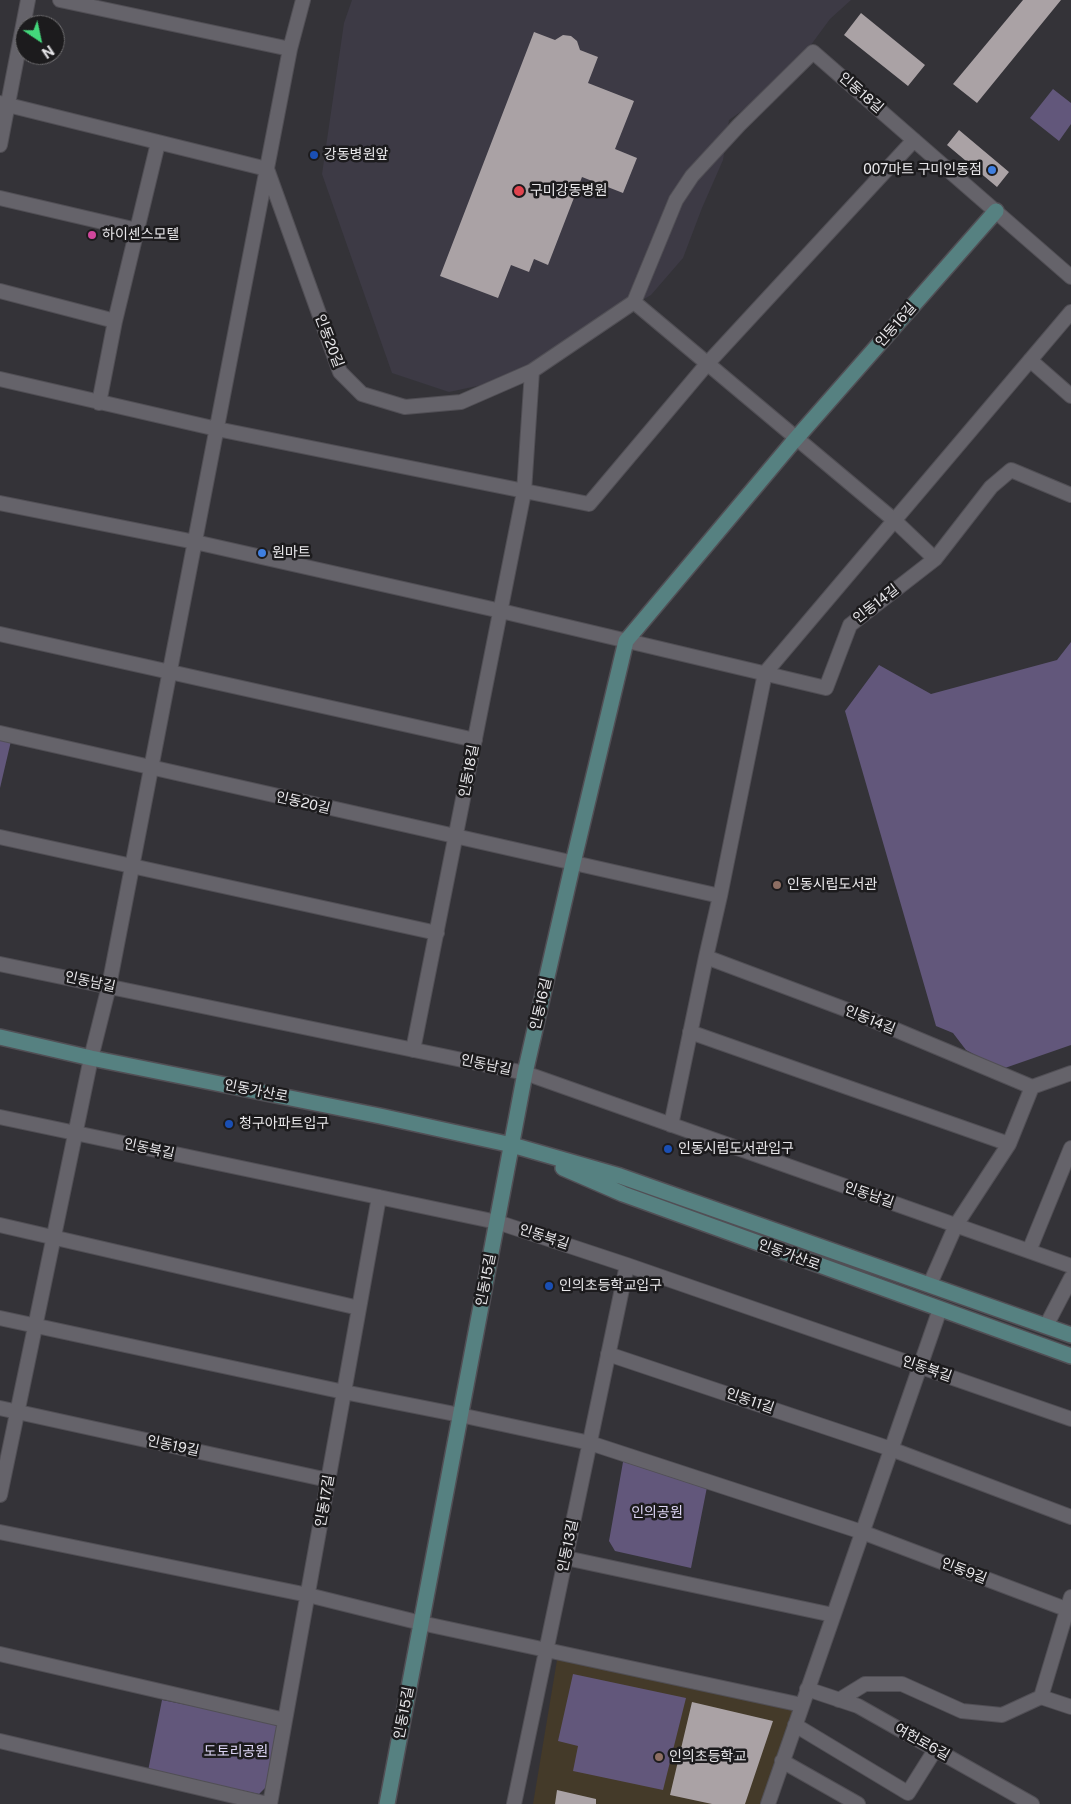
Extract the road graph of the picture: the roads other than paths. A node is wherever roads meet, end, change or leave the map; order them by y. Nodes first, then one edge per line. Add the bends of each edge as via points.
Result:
1 (28, 0) edge
2 (60, 0) edge
3 (303, 0) edge
4 (290, 49) junction
5 (4, 104) edge
6 (914, 140) junction
7 (158, 143) junction
8 (0, 145) edge
9 (267, 169) junction
10 (0, 198) edge
11 (996, 212) junction
12 (137, 230) junction
13 (1071, 277) edge
14 (0, 291) edge
15 (634, 302) junction
16 (1071, 312) edge
17 (115, 321) junction
18 (1030, 360) junction
19 (707, 364) junction
20 (532, 371) junction
21 (0, 379) edge
22 (1071, 396) edge
23 (99, 402) junction
24 (217, 429) junction
25 (796, 439) junction
26 (524, 492) junction
27 (1071, 495) edge
28 (0, 503) edge
29 (894, 520) junction
30 (195, 542) junction
31 (935, 559) junction
32 (501, 611) junction
33 (0, 634) edge
34 (626, 641) junction
35 (170, 673) junction
36 (765, 673) junction
37 (0, 734) edge
38 (475, 740) junction
39 (151, 769) junction
40 (0, 837) edge
41 (456, 837) junction
42 (573, 863) junction
43 (132, 866) junction
44 (720, 896) junction
45 (437, 933) junction
46 (706, 957) junction
47 (0, 964) edge
48 (109, 986) junction
49 (690, 1032) junction
50 (0, 1036) edge
51 (414, 1050) junction
52 (91, 1058) junction
53 (525, 1073) junction
54 (1071, 1073) edge
55 (1032, 1087) junction
56 (0, 1117) edge
57 (671, 1125) junction
58 (75, 1134) junction
59 (1009, 1144) junction
60 (512, 1145) junction
61 (1071, 1148) edge
62 (380, 1197) junction
63 (497, 1222) junction
64 (0, 1225) edge
65 (956, 1225) junction
66 (54, 1238) junction
67 (1029, 1251) junction
68 (627, 1265) junction
69 (1071, 1266) edge
70 (1071, 1278) edge
71 (930, 1284) junction
72 (359, 1308) junction
73 (940, 1309) junction
74 (0, 1318) edge
75 (35, 1326) junction
76 (1046, 1326) junction
77 (1071, 1335) edge
78 (608, 1354) junction
79 (1071, 1356) edge
80 (919, 1366) junction
81 (344, 1392) junction
82 (0, 1408) edge
83 (17, 1412) junction
84 (460, 1415) junction
85 (1071, 1419) edge
86 (590, 1442) junction
87 (891, 1449) junction
88 (328, 1480) junction
89 (0, 1495) edge
90 (1071, 1517) edge
91 (0, 1532) edge
92 (862, 1532) junction
93 (566, 1558) junction
94 (308, 1595) junction
95 (1069, 1606) edge
96 (833, 1615) junction
97 (421, 1623) junction
98 (546, 1650) junction
99 (0, 1654) edge
100 (808, 1689) junction
101 (1041, 1697) junction
102 (839, 1700) junction
103 (802, 1705) junction
104 (1071, 1707) edge
105 (285, 1720) junction
106 (795, 1725) junction
107 (0, 1741) edge
108 (935, 1750) junction
109 (782, 1762) junction
110 (269, 1804) edge
111 (387, 1804) edge
112 (514, 1804) edge
113 (768, 1804) edge
114 (858, 1804) edge
115 (1032, 1804) edge

1 - 5 street
2 - 4 street
3 - 4 street
4 - 9 street
5 - 7 street
5 - 8 street
6 - 11 street
6 - 15 street, 인동18길 via 813,52 692,176 676,200
6 - 19 street
7 - 9 street
7 - 12 street
9 - 20 street, 인동20길 via 340,372 362,394 405,407 461,402
9 - 24 street
10 - 12 street
11 - 13 street
11 - 25 street, 인동16길
12 - 17 street
14 - 17 street
15 - 19 street
15 - 20 street
16 - 18 street
17 - 23 street
18 - 22 street
18 - 29 street
19 - 25 street
19 - 26 street via 589,504
20 - 26 street, 인동18길
21 - 23 street
23 - 24 street
24 - 26 street
24 - 30 street
25 - 29 street
25 - 34 street, 인동16길
26 - 32 street, 인동18길
27 - 31 street, 인동14길 via 1011,470 991,487
28 - 30 street
29 - 31 street
29 - 36 street
30 - 32 street
30 - 35 street
31 - 36 street, 인동14길 via 850,625 826,688
32 - 34 street
32 - 38 street, 인동18길
33 - 35 street
34 - 36 street
34 - 42 street, 인동16길
35 - 38 street
35 - 39 street
36 - 44 street
37 - 39 street, 인동20길
38 - 41 street, 인동18길
39 - 41 street, 인동20길
39 - 43 street
40 - 43 street
41 - 42 street
41 - 45 street, 인동18길
42 - 44 street
42 - 53 street, 인동16길
43 - 45 street
43 - 48 street
44 - 46 street
45 - 51 street, 인동18길
46 - 49 street
46 - 55 street, 인동14길 via 858,1014
47 - 48 street, 인동남길
48 - 51 street, 인동남길
48 - 52 street
49 - 57 street
49 - 59 street
50 - 52 street, 인동가산로
51 - 53 street, 인동남길
52 - 58 street
52 - 60 street, 인동가산로
53 - 57 street, 인동남길
53 - 60 street, 인동16길
54 - 55 street
55 - 59 street
56 - 58 street, 인동북길
57 - 65 street, 인동남길
58 - 62 street, 인동북길
58 - 66 street
59 - 65 street
60 - 63 street, 인동15길
60 - 71 street, 인동가산로 via 620,1176
60 - 73 street, 인동가산로 via 622,1194
61 - 67 street
62 - 63 street, 인동북길
62 - 72 street, 인동17길
63 - 68 street, 인동북길
63 - 84 street, 인동15길
64 - 66 street
65 - 67 street, 인동남길
65 - 71 street
66 - 72 street
66 - 75 street
67 - 69 street, 인동남길
68 - 78 street, 인동13길
68 - 80 street, 인동북길
70 - 76 street
71 - 76 street, 인동가산로
72 - 81 street, 인동17길
73 - 79 street, 인동가산로
73 - 80 street
74 - 75 street
75 - 81 street
75 - 83 street
76 - 77 street, 인동가산로
78 - 86 street, 인동13길
78 - 87 street, 인동11길
80 - 85 street, 인동북길
80 - 87 street
81 - 84 street
81 - 88 street, 인동17길
82 - 83 street, 인동19길
83 - 88 street, 인동19길
83 - 89 street
84 - 86 street
84 - 97 street, 인동15길
86 - 92 street
86 - 93 street, 인동13길
87 - 90 street
87 - 92 street
88 - 94 street, 인동17길
91 - 94 street
92 - 95 street, 인동9길
92 - 96 street
93 - 96 street
93 - 98 street, 인동13길
94 - 97 street
94 - 105 street, 인동17길
95 - 101 street, 인동9길
96 - 100 street
97 - 98 street
97 - 111 street, 인동15길
98 - 103 street
98 - 112 street, 인동13길
99 - 105 street
100 - 102 street, 여헌로6길
100 - 103 street
101 - 102 street via 1002,1715 962,1711 902,1684 866,1684
101 - 104 street
102 - 108 street, 여헌로6길 via 858,1706
103 - 106 street
105 - 110 street, 인동17길
106 - 108 street via 908,1793
106 - 109 street
107 - 110 street
108 - 115 street, 여헌로6길
109 - 113 street
109 - 114 street

